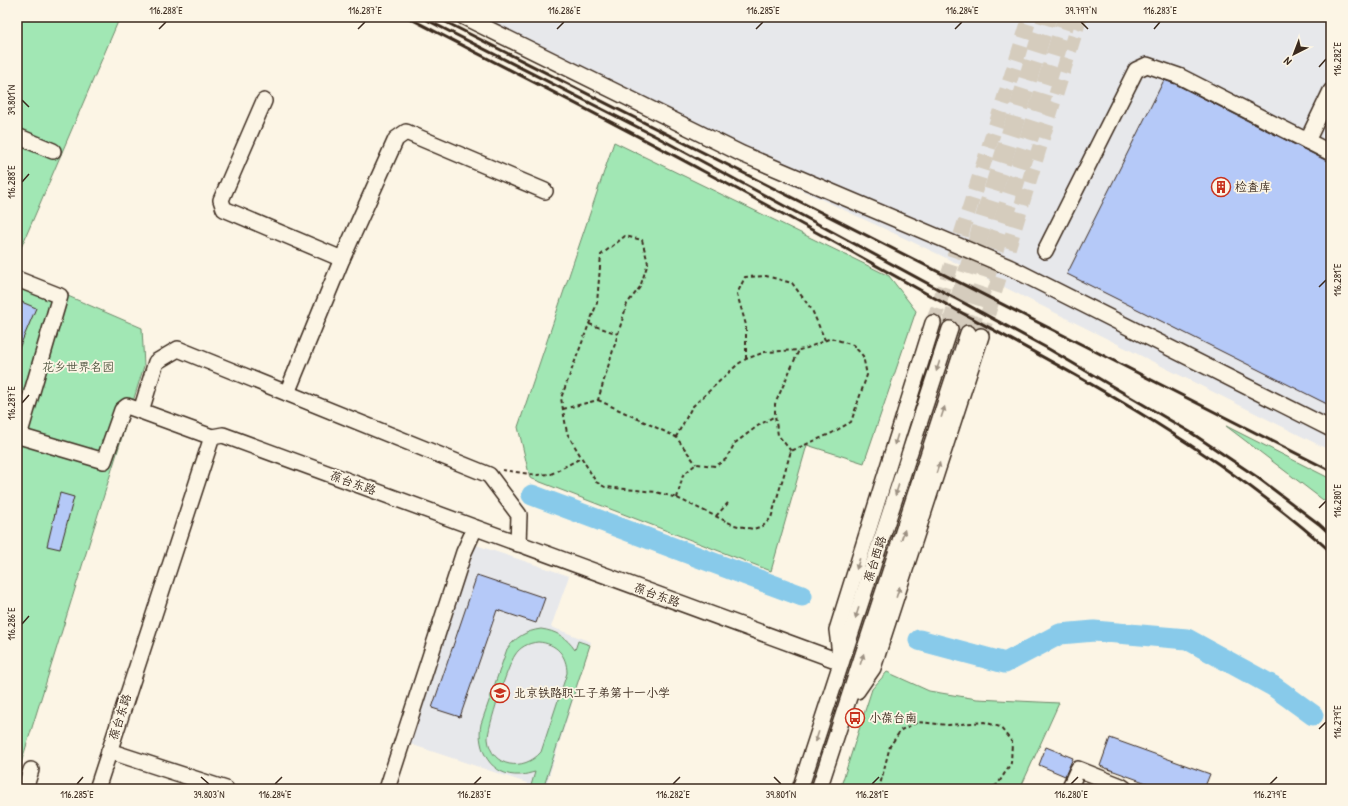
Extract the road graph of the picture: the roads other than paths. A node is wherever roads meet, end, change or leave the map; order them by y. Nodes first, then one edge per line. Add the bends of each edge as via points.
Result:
1 (464, 17) edge
2 (1331, 91) edge
3 (264, 101) dead end
4 (17, 136) edge
5 (1307, 140) junction
6 (53, 151) dead end
7 (1331, 153) edge
8 (545, 191) dead end
9 (1045, 251) dead end
10 (342, 259) junction
11 (17, 279) edge
12 (933, 323) tunnel mouth
13 (950, 329) tunnel mouth
14 (974, 335) tunnel mouth
15 (287, 393) junction
16 (141, 411) junction
17 (1331, 429) edge
18 (18, 437) edge
19 (212, 437) junction
20 (475, 528) junction
21 (518, 544) junction
22 (841, 662) junction
23 (109, 751) junction
24 (31, 770) dead end
25 (25, 789) edge
26 (97, 789) edge
27 (226, 789) edge
28 (388, 789) edge
29 (800, 789) edge
30 (819, 789) edge
31 (1069, 789) edge
32 (1125, 789) edge

1 - 17 street via 742,154 1011,268
2 - 5 street
3 - 10 street via 221,200 224,209
4 - 6 street
5 - 7 street
5 - 9 street via 1179,76 1147,65 1136,70
8 - 10 street via 406,132 396,139
10 - 15 street
11 - 18 street via 60,296
12 -> 22 street via 837,630
13 -> 22 street, 葆台西路
30 -> 14 street, 葆台西路
15 - 16 street via 178,349 156,362
15 - 21 street via 489,475 519,515
16 - 18 street via 127,406 122,410 104,461
16 - 19 street
19 - 20 street, 葆台东路 via 223,435
19 - 23 street, 葆台东路
20 - 21 street, 葆台东路
20 - 28 street via 464,552
21 - 22 street, 葆台东路
22 -> 29 street, 葆台西路
23 - 26 street, 葆台东路
23 - 27 street
24 - 25 street
31 - 32 street via 1078,769

